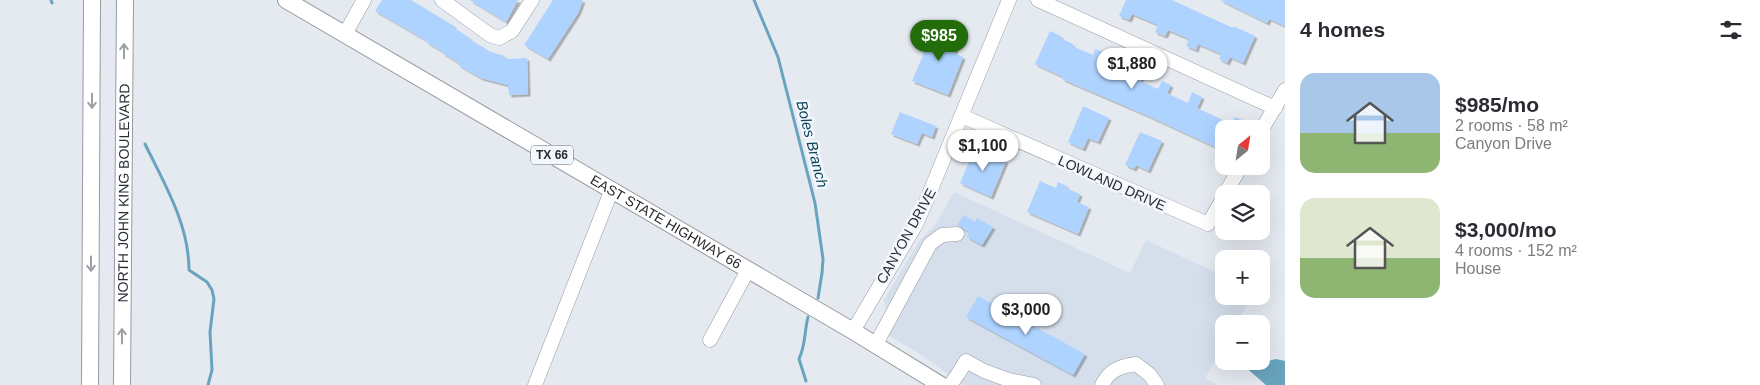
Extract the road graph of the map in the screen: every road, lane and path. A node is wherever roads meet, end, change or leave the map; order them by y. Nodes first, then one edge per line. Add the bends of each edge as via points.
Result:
1 (92, 0) edge
2 (124, 0) edge
3 (286, 0) edge
4 (364, 0) edge
5 (442, 0) edge
6 (532, 0) edge
7 (1009, 0) edge
8 (1038, 0) edge
9 (345, 34) junction
10 (1285, 90) edge
11 (1275, 108) junction
12 (962, 116) junction
13 (1268, 120) edge
14 (612, 189) junction
15 (1215, 212) edge
16 (957, 234) dead end
17 (748, 270) junction
18 (853, 330) junction
19 (710, 340) dead end
20 (876, 344) junction
21 (90, 385) edge
22 (122, 385) edge
23 (535, 385) edge
24 (941, 385) edge
25 (950, 385) edge
26 (1034, 385) edge
27 (1102, 385) edge
28 (1157, 385) edge

1 -> 21 main road
22 -> 2 main road, NORTH JOHN KING BOULEVARD
3 - 9 main road, EAST STATE HIGHWAY 66 / TX 66
4 - 9 street
5 - 6 street via 499,38 512,31
7 - 12 street, CANYON DRIVE
8 - 11 street
9 - 14 main road, EAST STATE HIGHWAY 66 / TX 66
10 - 11 street
11 - 13 street
12 - 15 street, LOWLAND DRIVE via 1208,224
12 - 18 street, CANYON DRIVE via 914,226
14 - 17 main road, EAST STATE HIGHWAY 66 / TX 66
14 - 23 street
16 - 20 street via 942,235 930,244
17 - 18 main road, EAST STATE HIGHWAY 66 / TX 66
17 - 19 street
18 - 20 main road, EAST STATE HIGHWAY 66 / TX 66
20 - 24 main road, EAST STATE HIGHWAY 66 / TX 66
25 - 26 street via 966,361 1009,380
27 - 28 street via 1108,374 1122,366 1136,364

